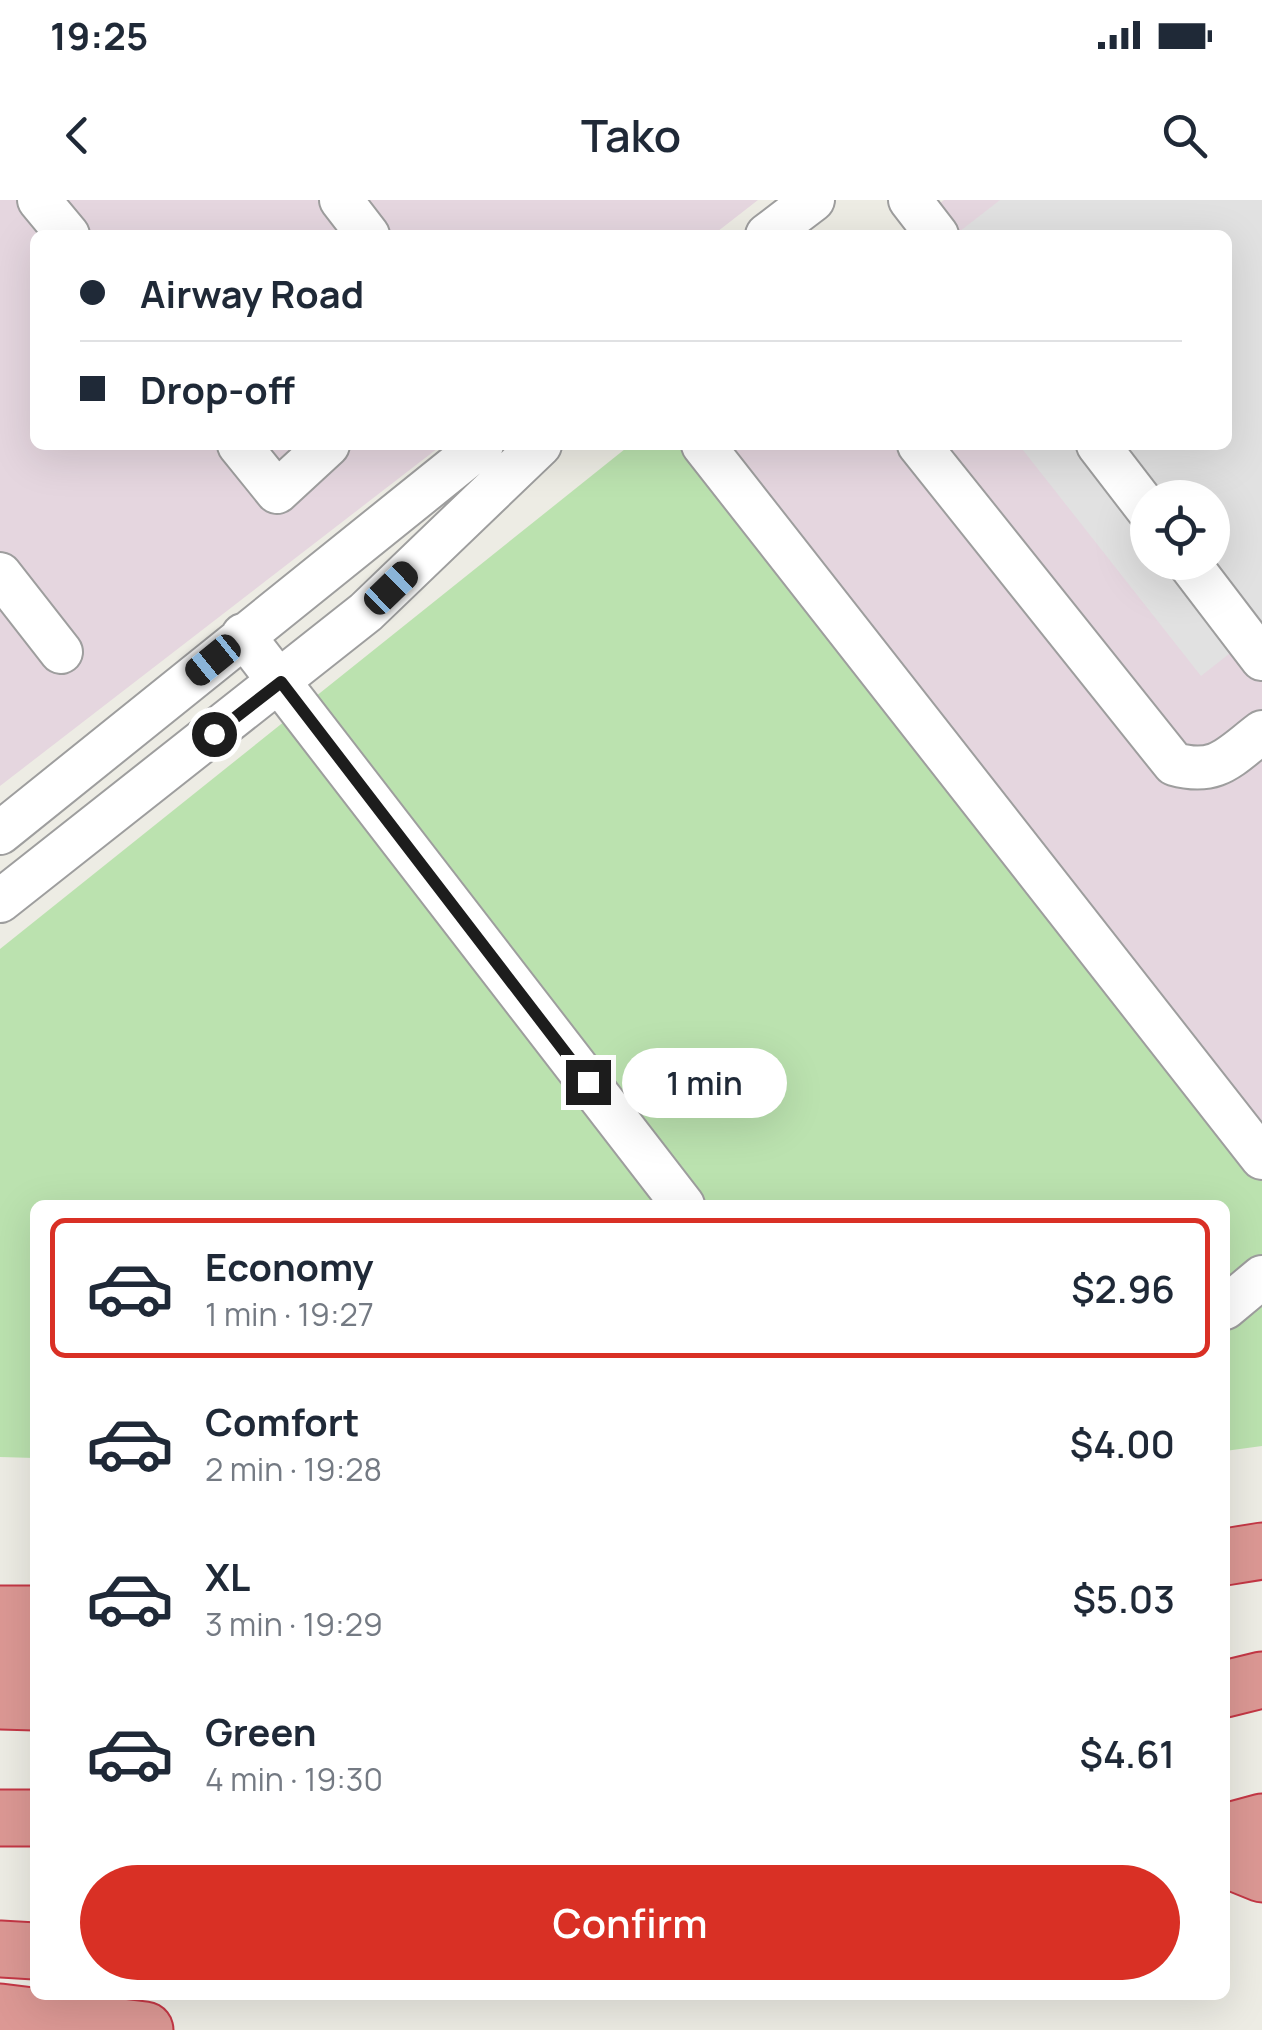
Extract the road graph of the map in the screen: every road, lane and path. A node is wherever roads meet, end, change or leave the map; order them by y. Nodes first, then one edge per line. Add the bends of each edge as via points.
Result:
1 (39, 200) edge
2 (340, 200) edge
3 (812, 200) edge
4 (910, 200) edge
5 (64, 230) edge
6 (364, 230) edge
7 (773, 230) edge
8 (933, 230) edge
9 (243, 450) edge
10 (323, 450) edge
11 (476, 450) edge
12 (535, 450) edge
13 (707, 450) edge
14 (923, 450) edge
15 (1102, 450) edge
16 (1130, 487) edge
17 (0, 574) edge
18 (1202, 580) edge
19 (243, 635) junction
20 (60, 652) dead end
21 (1262, 659) edge
22 (281, 682) junction
23 (1262, 732) edge
24 (0, 834) edge
25 (0, 901) edge
26 (1262, 1158) edge
27 (679, 1200) edge
28 (1262, 1277) edge
29 (1230, 1304) edge
30 (1262, 1551) edge
31 (1230, 1556) edge
32 (0, 1614) edge
33 (30, 1614) edge
34 (0, 1660) edge
35 (30, 1662) edge
36 (1262, 1680) edge
37 (1230, 1688) edge
38 (0, 1701) edge
39 (30, 1702) edge
40 (0, 1818) edge
41 (30, 1818) edge
42 (1262, 1822) edge
43 (1230, 1831) edge
44 (1230, 1861) edge
45 (1262, 1874) edge
46 (1262, 1895) edge
47 (1230, 1899) edge
48 (0, 1949) edge
49 (30, 1951) edge
50 (0, 2012) edge
51 (146, 2030) edge

1 - 5 street
2 - 6 street
3 - 7 street
4 - 8 street
9 - 10 street via 278,492
11 - 19 street
12 - 22 street via 366,612
13 - 26 street
14 - 23 street via 1174,764 1213,768
15 - 16 street
17 - 20 street
18 - 21 street
19 - 22 street
19 - 24 street
22 - 25 street
22 - 27 street
28 - 29 street
30 - 31 highway
32 - 33 highway
34 - 35 highway
36 - 37 highway
38 - 39 highway
40 - 41 highway
42 - 43 highway
44 - 45 highway
46 - 47 highway
48 - 49 highway
50 - 51 highway

